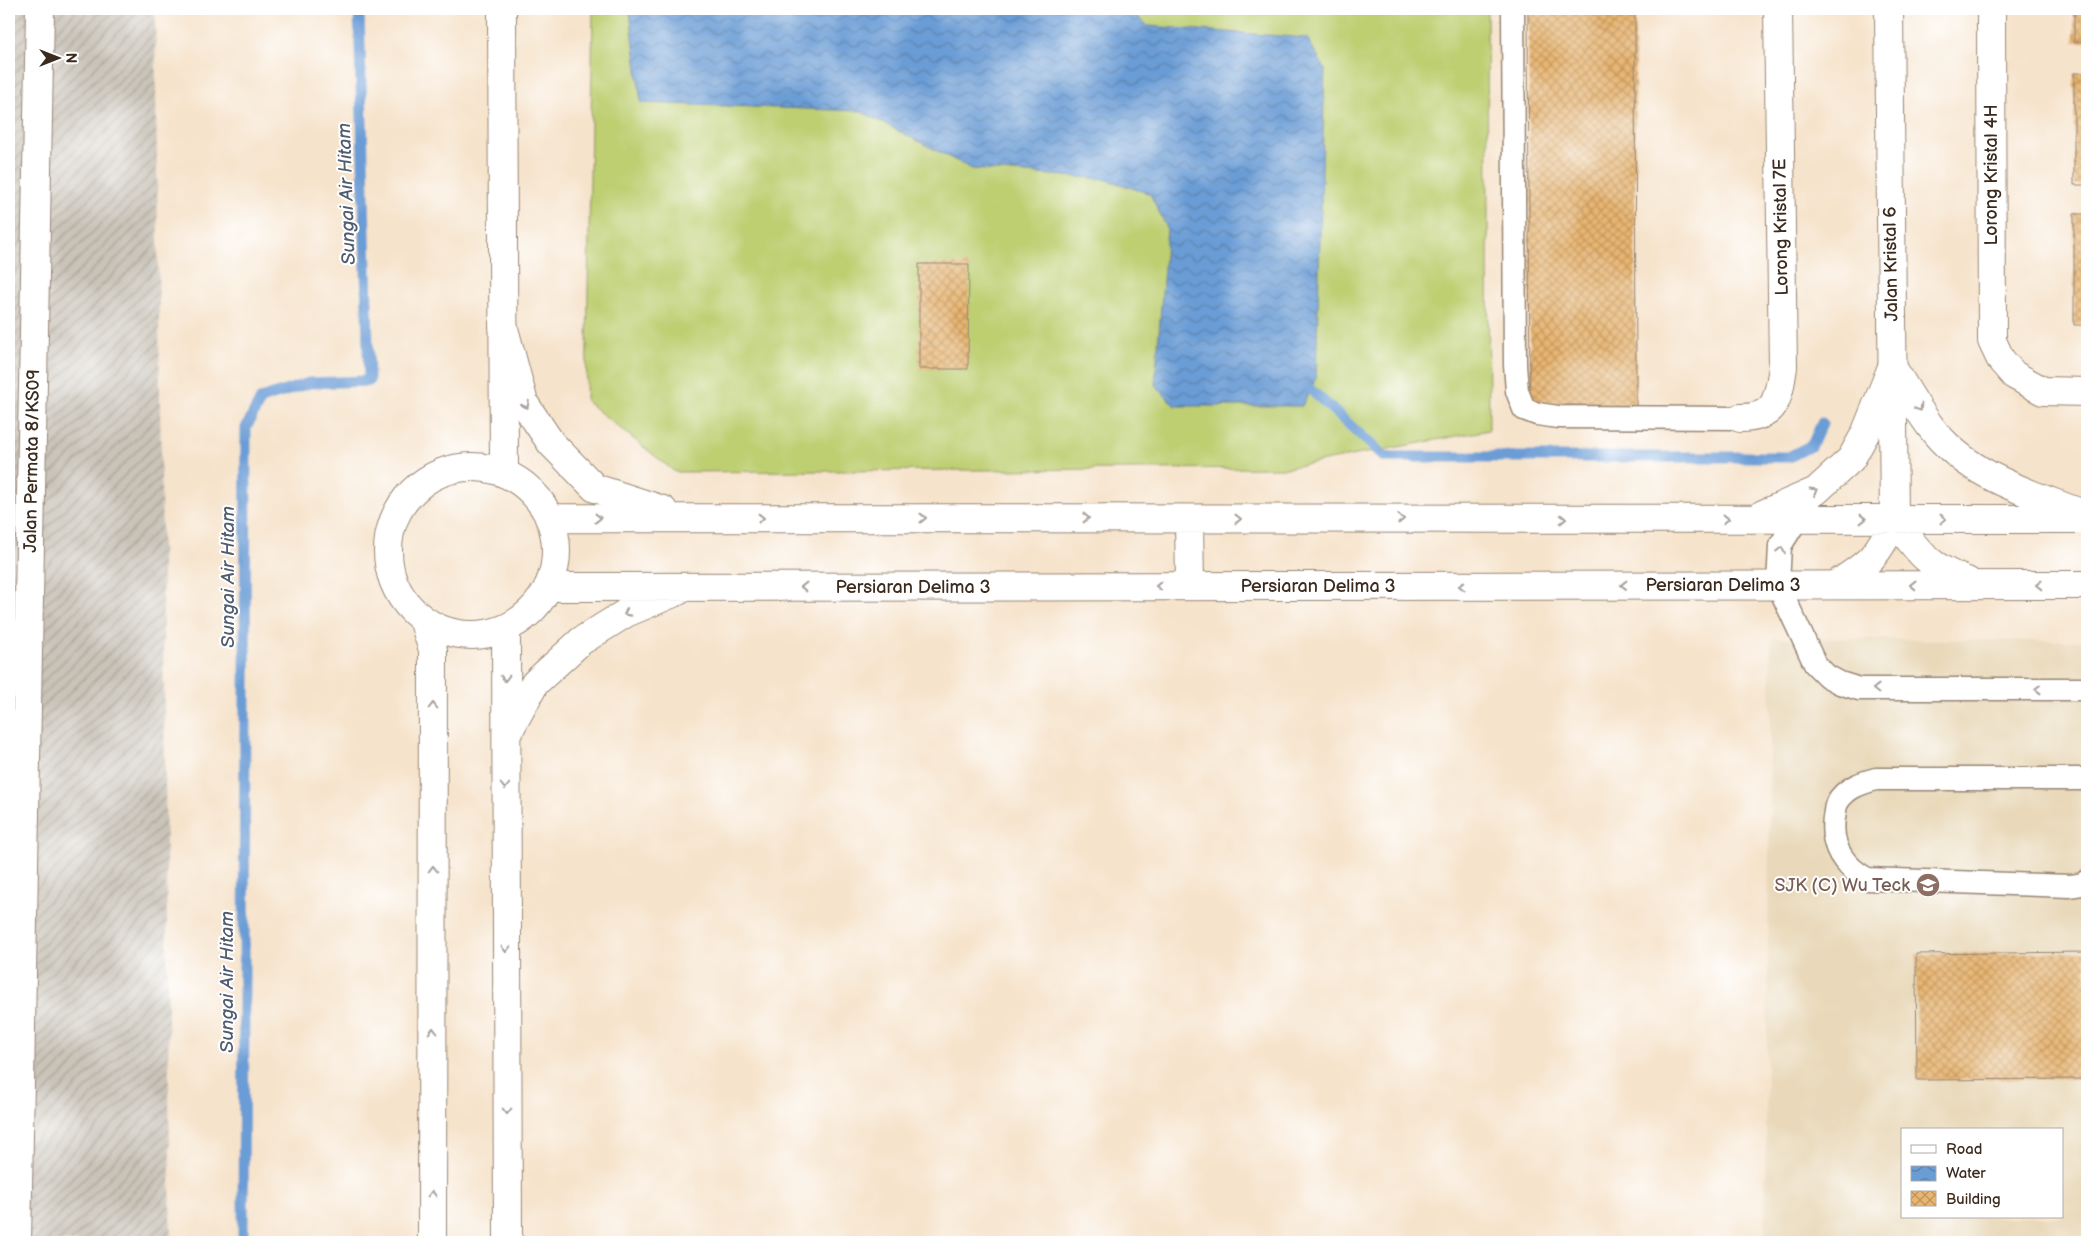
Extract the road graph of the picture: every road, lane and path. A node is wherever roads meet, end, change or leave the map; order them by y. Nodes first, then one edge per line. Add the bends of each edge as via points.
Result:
1 (40, 9) edge
2 (502, 9) edge
3 (1513, 9) edge
4 (1778, 9) edge
5 (1889, 9) edge
6 (1991, 9) edge
7 (502, 325) junction
8 (1892, 367) junction
9 (2087, 392) edge
10 (1740, 418) joint
11 (504, 473) junction
12 (2087, 517) edge
13 (549, 518) junction
14 (688, 518) junction
15 (1190, 519) junction
16 (1754, 519) junction
17 (1797, 519) junction
18 (1894, 519) junction
19 (1778, 585) junction
20 (1835, 585) junction
21 (1979, 585) junction
22 (2087, 585) edge
23 (1190, 586) junction
24 (548, 587) junction
25 (688, 587) junction
26 (424, 622) junction
27 (506, 629) junction
28 (2087, 689) edge
29 (505, 737) junction
30 (2087, 779) edge
31 (17, 836) edge
32 (2087, 880) edge
33 (17, 1242) edge
34 (432, 1242) edge
35 (508, 1242) edge

1 - 31 street, Jalan Permata 8/KS09
2 - 7 street
3 - 10 lane via 1515,365 1517,390 1524,409 1558,417
4 - 10 street, Lorong Kristal 7E via 1783,367 1778,398 1767,414
5 - 8 street, Jalan Kristal 6
6 - 9 street, Lorong Kristal 4H via 1992,341 2001,360 2014,375 2043,391
7 - 11 street
7 -> 14 street via 524,403 551,443 595,488
8 -> 12 street via 1931,427 1955,452 2020,492
16 -> 8 street via 1816,491 1851,459 1865,434
8 - 18 street, Jalan Kristal 6
11 - 13 street via 532,491
11 - 26 street via 481,466 453,468 427,479 406,498 392,523 387,551 392,578 405,603
18 -> 12 street
13 -> 14 street
13 - 24 street via 556,542 555,570
14 -> 15 street
15 -> 16 street
15 - 23 street
16 - 17 street
17 -> 18 street
19 -> 17 lane via 1780,546
18 - 20 street via 1875,556
18 - 21 street via 1930,563 1950,575
19 - 20 street, Persiaran Delima 3
19 -> 23 street, Persiaran Delima 3
28 -> 19 lane via 1873,689 1840,683 1815,664
21 -> 20 street, Persiaran Delima 3
22 -> 21 street, Persiaran Delima 3
23 -> 25 street, Persiaran Delima 3
24 - 25 street, Persiaran Delima 3
24 - 27 street via 527,616
25 -> 29 street via 626,613 581,641 535,683
26 - 27 street via 449,633 477,636
34 -> 26 street via 433,650
27 -> 29 street
29 -> 35 street
30 - 32 lane via 1876,779 1860,783 1845,793 1836,804 1833,826 1835,848 1843,861 1867,879 2070,886
31 - 33 street, Jalan Permata 8/KS09

